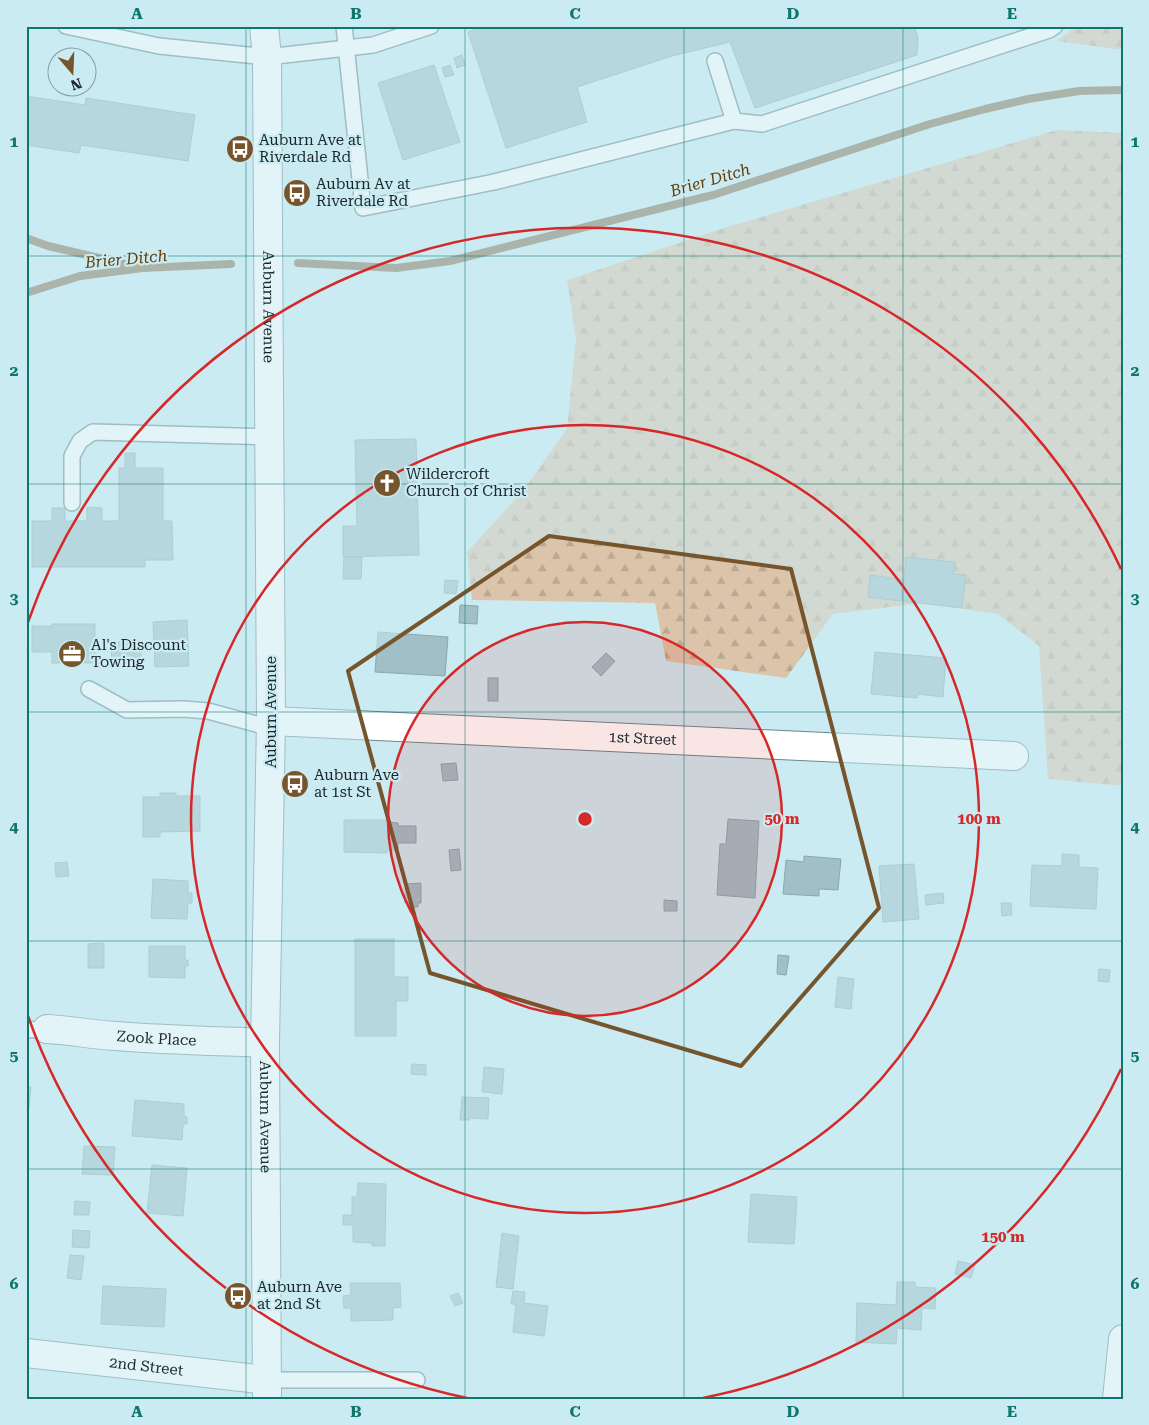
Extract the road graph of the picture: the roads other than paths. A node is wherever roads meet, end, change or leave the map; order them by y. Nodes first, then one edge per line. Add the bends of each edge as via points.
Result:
1 (66, 26) edge
2 (264, 26) edge
3 (344, 26) edge
4 (431, 26) edge
5 (1055, 26) edge
6 (347, 48) junction
7 (267, 56) junction
8 (715, 61) dead end
9 (734, 121) junction
10 (270, 437) junction
11 (72, 503) dead end
12 (89, 689) dead end
13 (271, 725) junction
14 (1014, 756) dead end
15 (37, 1030) edge
16 (266, 1043) junction
17 (1123, 1339) edge
18 (26, 1354) edge
19 (416, 1380) dead end
20 (267, 1389) edge
21 (1117, 1399) edge

1 - 7 lane via 159,46
2 - 7 street, Auburn Avenue
3 - 6 lane
4 - 6 lane via 373,46
5 - 9 lane via 762,124
6 - 7 lane
6 - 9 lane via 363,208 494,182
7 - 10 street, Auburn Avenue
8 - 9 lane
10 - 11 lane via 93,432 80,441 72,456
10 - 13 street, Auburn Avenue
12 - 13 lane via 127,710 208,711
13 - 14 street, 1st Street
13 - 16 street, Auburn Avenue
15 - 16 street, Zook Place
16 - 20 street, Auburn Avenue
17 - 21 street
18 - 20 street, 2nd Street
19 - 20 lane

